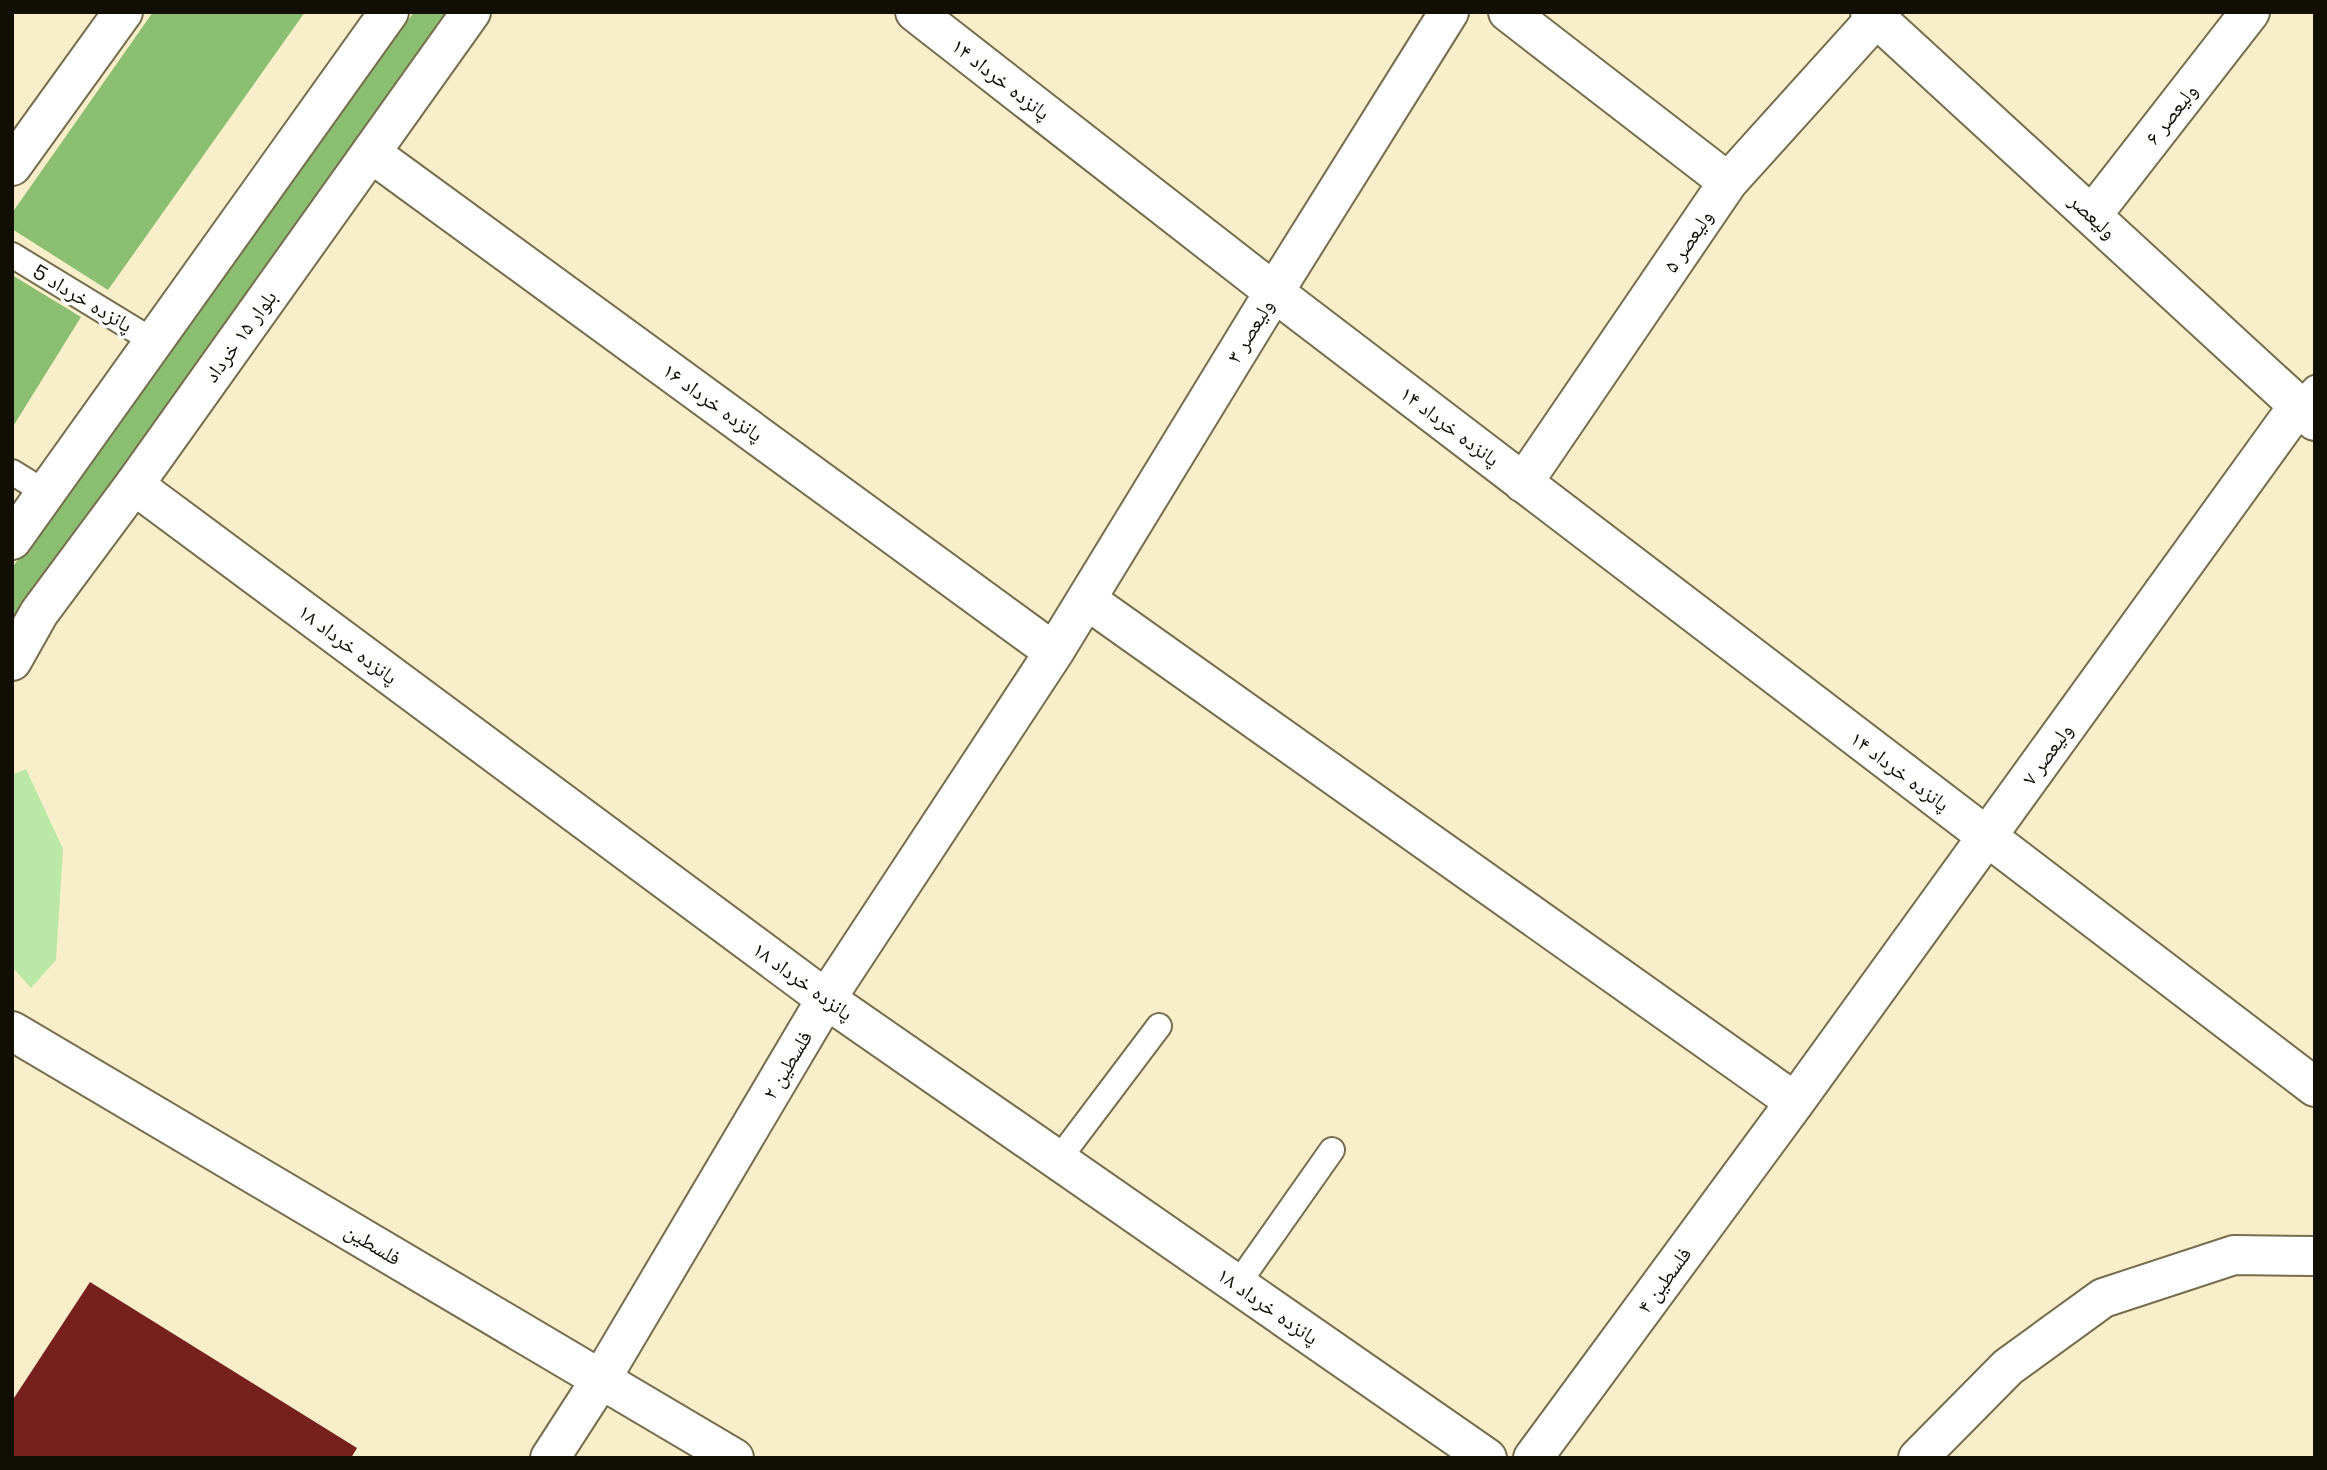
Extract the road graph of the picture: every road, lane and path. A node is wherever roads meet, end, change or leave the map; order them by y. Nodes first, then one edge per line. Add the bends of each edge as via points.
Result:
1 (123, 12) edge
2 (471, 12) edge
3 (915, 12) edge
4 (1449, 12) edge
5 (1508, 12) edge
6 (2250, 12) edge
7 (1873, 15) edge
8 (376, 17) edge
9 (371, 153) junction
10 (12, 166) edge
11 (1728, 182) junction
12 (2092, 215) junction
13 (12, 256) edge
14 (1274, 292) junction
15 (153, 341) junction
16 (2309, 405) edge
17 (12, 472) edge
18 (1523, 482) junction
19 (134, 485) junction
20 (46, 493) junction
21 (12, 540) edge
22 (1087, 600) junction
23 (1054, 652) junction
24 (12, 662) edge
25 (1987, 837) junction
26 (826, 999) junction
27 (1159, 1026) dead end
28 (12, 1031) edge
29 (2315, 1087) edge
30 (1795, 1102) junction
31 (1332, 1150) dead end
32 (1058, 1160) junction
33 (2315, 1256) edge
34 (1237, 1285) junction
35 (601, 1379) junction
36 (550, 1458) edge
37 (734, 1458) edge
38 (1487, 1458) edge
39 (1533, 1458) edge
40 (1918, 1458) edge

1 - 10 street
2 - 9 street, بلوار ۱۵ خرداد
3 - 14 street, پانزده خرداد ۱۴
4 - 14 street, ولیعصر ۳
5 - 11 street
6 - 12 street, ولیعصر ۶
7 - 11 street, ولیعصر ۵
7 - 12 street, ولیعصر
8 - 15 street
9 - 19 street, بلوار ۱۵ خرداد
9 - 23 street, پانزده خرداد ۱۶
11 - 18 street, ولیعصر ۵
12 - 16 street, ولیعصر
13 - 15 lane, پانزده خرداد 5
14 - 18 street, پانزده خرداد ۱۴
14 - 22 street, ولیعصر ۳
15 - 20 street
16 - 25 street, ولیعصر ۷
17 - 20 lane
18 - 25 street, پانزده خرداد ۱۴
19 - 24 street, بلوار ۱۵ خرداد via 39,613
19 - 26 street, پانزده خرداد ۱۸
20 - 21 street
22 - 23 street, ولیعصر ۳
22 - 30 street
23 - 26 street, فلسطین ۲
25 - 29 street, پانزده خرداد ۱۴
25 - 30 street, ولیعصر ۷
26 - 32 street, پانزده خرداد ۱۸
26 - 35 street, فلسطین ۲
27 - 32 lane
28 - 35 street, فلسطین
30 - 39 street, فلسطین ۴
31 - 34 lane
32 - 34 street, پانزده خرداد ۱۸
33 - 40 street via 2234,1255 2103,1298 2008,1367
34 - 38 street, پانزده خرداد ۱۸
35 - 36 street, فلسطین ۲
35 - 37 street, فلسطین

